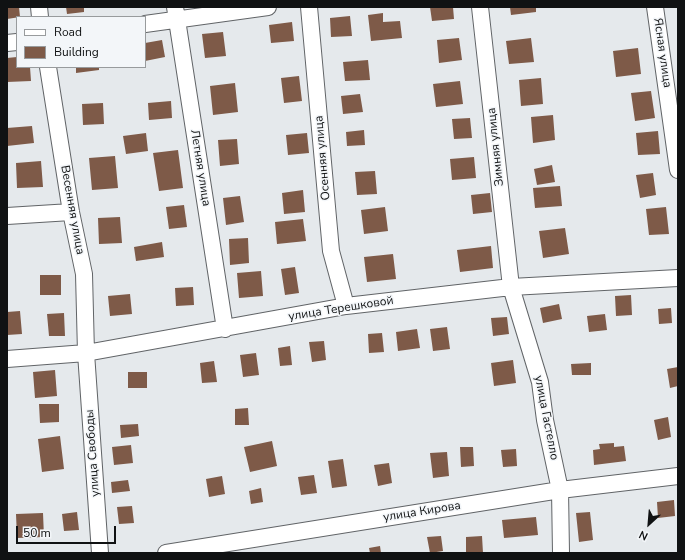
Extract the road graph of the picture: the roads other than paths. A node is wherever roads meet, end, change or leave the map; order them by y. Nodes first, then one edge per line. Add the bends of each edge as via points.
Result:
1 (268, 7) edge
2 (309, 7) edge
3 (480, 7) edge
4 (655, 7) edge
5 (176, 14) edge
6 (146, 24) edge
7 (48, 68) edge
8 (678, 170) edge
9 (71, 212) junction
10 (7, 216) edge
11 (678, 278) edge
12 (511, 287) junction
13 (346, 306) junction
14 (224, 329) junction
15 (86, 353) junction
16 (7, 359) edge
17 (678, 476) edge
18 (560, 490) junction
19 (100, 553) edge
20 (166, 553) edge
21 (561, 553) edge

1 - 5 street
2 - 13 street, Осенняя улица via 331,251
3 - 12 street, Зимняя улица
4 - 8 street, Ясная улица
5 - 6 street
5 - 14 street, Летняя улица
7 - 9 street, Весенняя улица
9 - 10 street
9 - 15 street, Весенняя улица via 84,274
11 - 12 street, улица Терешковой
12 - 13 street, улица Терешковой
12 - 18 street, улица Гастелло via 540,382 545,420
13 - 14 street, улица Терешковой
14 - 15 street, улица Терешковой
15 - 16 street, улица Терешковой
15 - 19 street, улица Свободы
17 - 18 street, улица Кирова
18 - 20 street, улица Кирова
18 - 21 street, улица Гастелло

